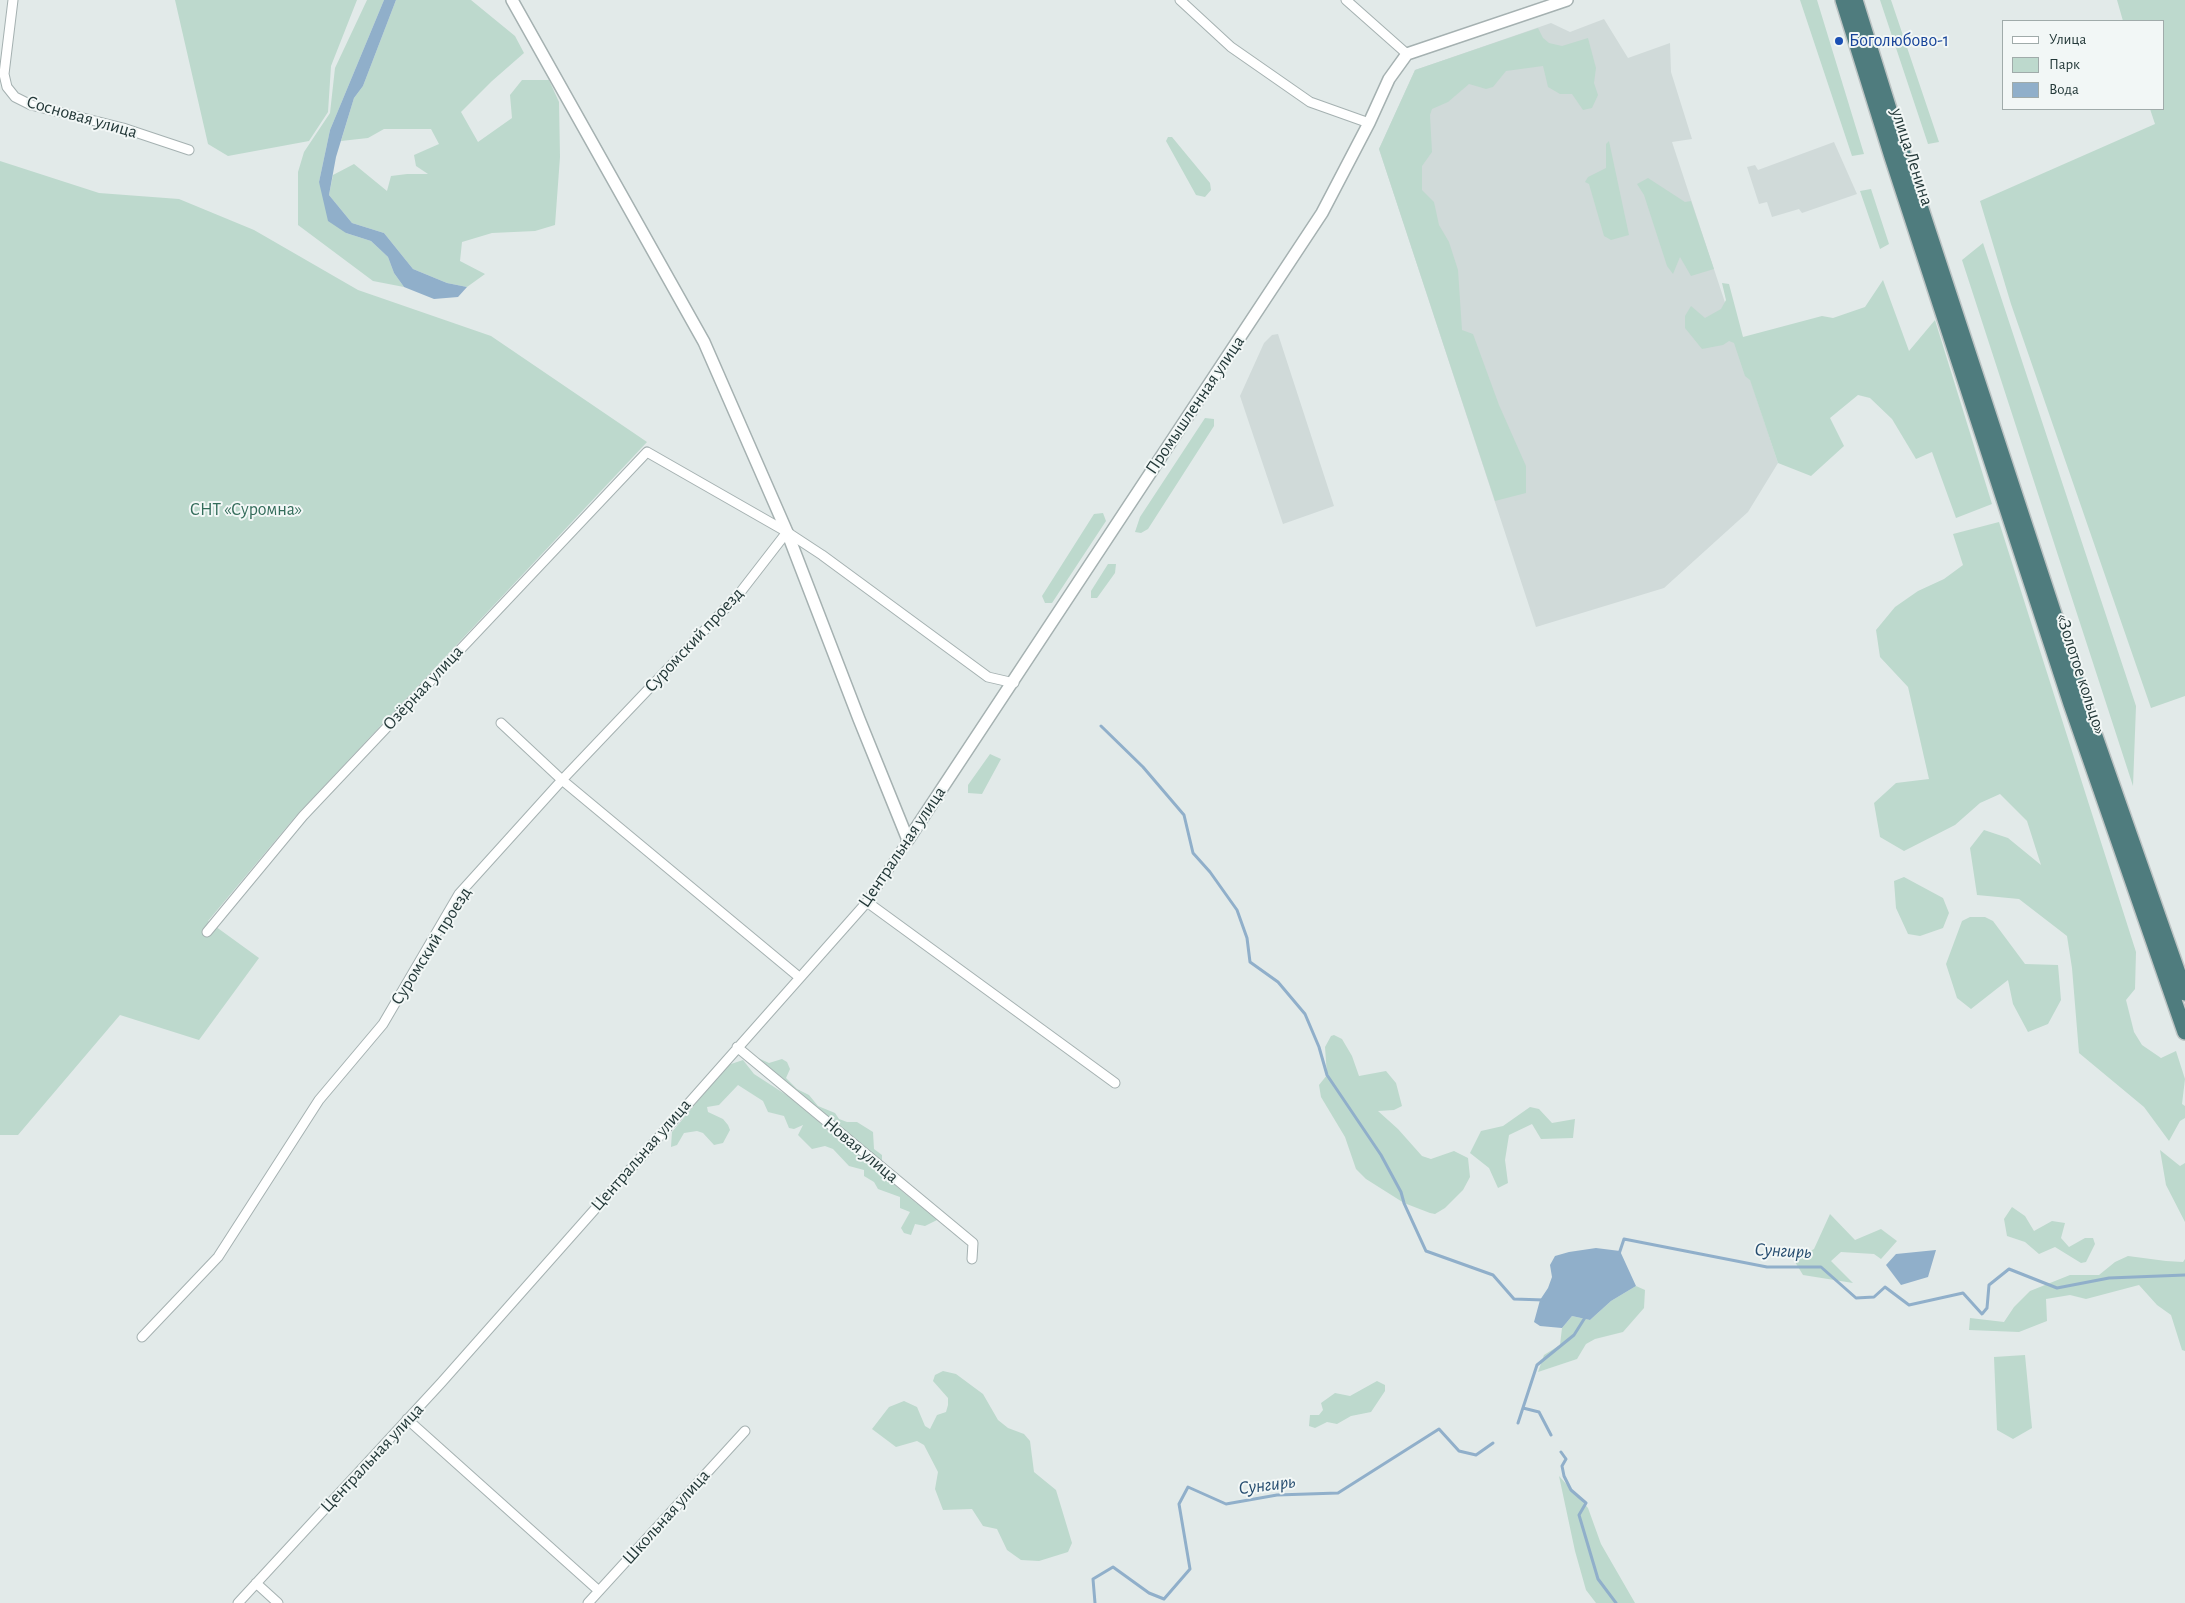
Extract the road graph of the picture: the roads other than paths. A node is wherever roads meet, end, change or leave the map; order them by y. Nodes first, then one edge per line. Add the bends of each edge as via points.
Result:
1 (13, 0) edge
2 (512, 0) edge
3 (1180, 0) edge
4 (1346, 0) edge
5 (1567, 0) edge
6 (1843, 0) edge
7 (1855, 0) edge
8 (1543, 3) edge
9 (1407, 54) junction
10 (1369, 124) junction
11 (189, 150) dead end
12 (1953, 323) junction
13 (787, 532) junction
14 (1014, 683) junction
15 (502, 723) dead end
16 (562, 780) junction
17 (908, 840) junction
18 (867, 902) junction
19 (207, 932) dead end
20 (799, 977) junction
21 (2185, 993) edge
22 (2185, 1032) edge
23 (737, 1047) junction
24 (1115, 1083) dead end
25 (972, 1260) dead end
26 (142, 1337) dead end
27 (407, 1419) junction
28 (745, 1431) dead end
29 (256, 1583) junction
30 (599, 1591) junction
31 (238, 1603) edge
32 (278, 1603) edge
33 (588, 1603) edge

1 - 11 street, Сосновая улица via 4,74 7,87 15,97 31,105 123,128
2 - 13 street via 704,342
3 - 10 street via 1232,47 1310,102
4 - 9 street
5 - 8 street
6 - 12 highway, улица Ленина via 1892,157
7 - 12 highway, улица Ленина
8 - 9 street
9 - 10 street, Промышленная улица via 1389,79
10 - 14 street, Промышленная улица via 1322,213 1090,562
12 - 21 highway, «Золотое кольцо»
12 - 22 highway, «Золотое кольцо» via 2071,704
13 - 14 street via 988,677
13 - 16 street, Суромский проезд via 738,594
13 - 17 street
13 - 19 street, Озёрная улица via 646,452 303,816
14 - 17 street, Центральная улица
15 - 16 street
16 - 20 street
16 - 26 street, Суромский проезд via 459,894 383,1024 319,1100 218,1257
17 - 18 street, Центральная улица
18 - 20 street, Центральная улица
18 - 24 street
20 - 23 street, Центральная улица
23 - 25 street, Новая улица via 972,1244
23 - 27 street, Центральная улица
27 - 29 street, Центральная улица
27 - 30 street
28 - 30 street, Школьная улица
29 - 31 street, Центральная улица
29 - 32 street
30 - 33 street, Школьная улица

